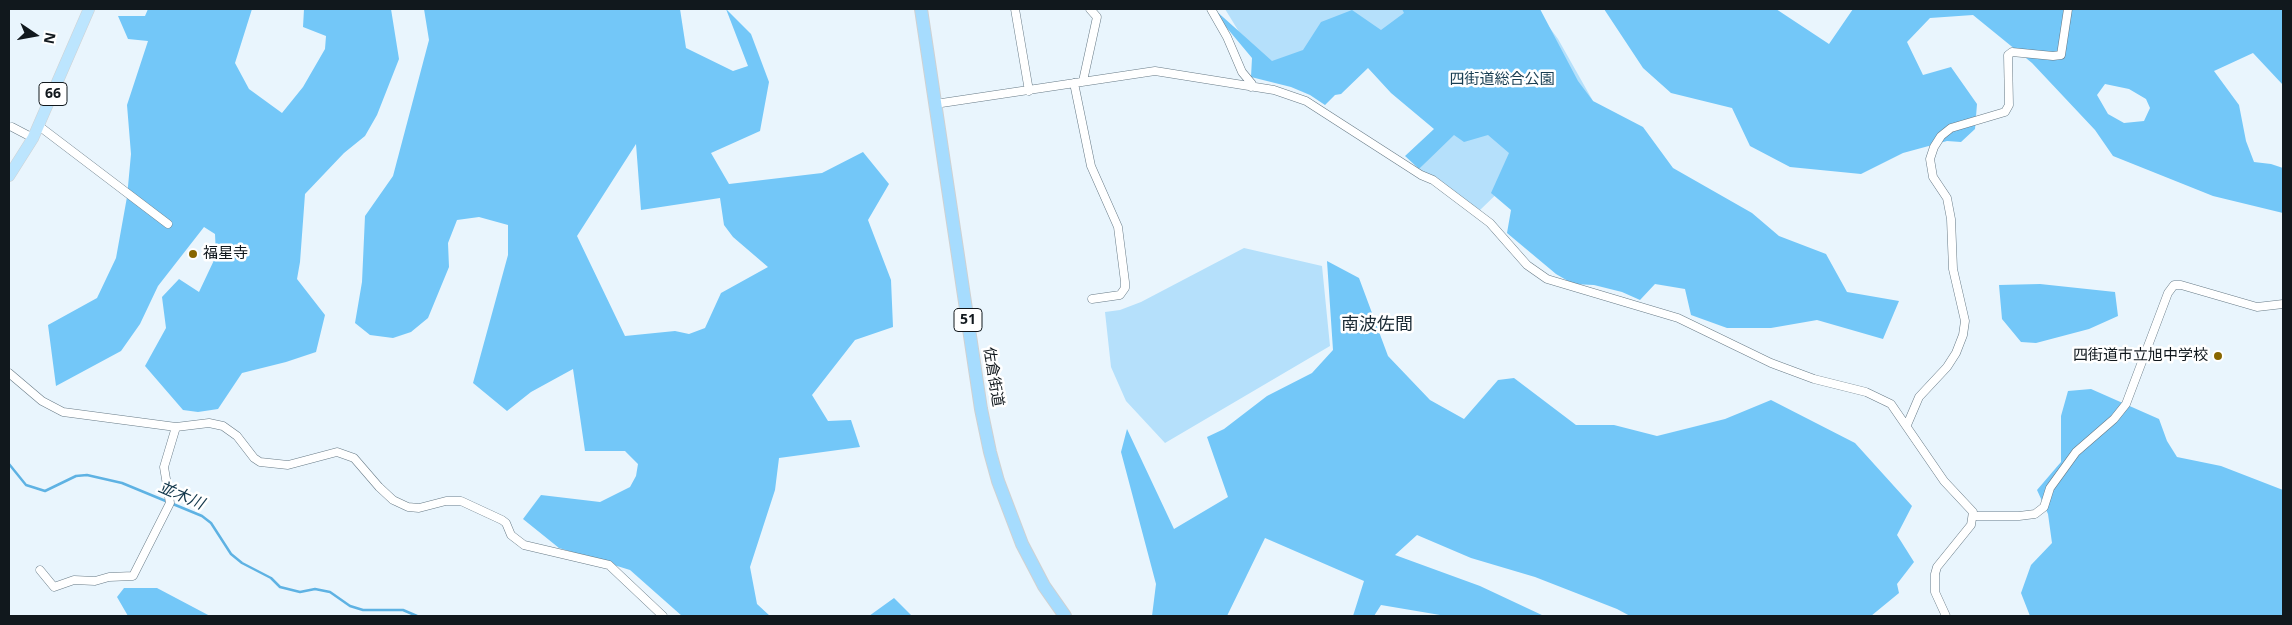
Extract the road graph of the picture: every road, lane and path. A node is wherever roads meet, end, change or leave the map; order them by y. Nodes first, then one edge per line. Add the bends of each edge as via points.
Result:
1 (89, 9) edge
2 (921, 9) edge
3 (1015, 9) edge
4 (1090, 9) edge
5 (1211, 9) edge
6 (2068, 9) edge
7 (1084, 80) junction
8 (1074, 83) junction
9 (1251, 86) junction
10 (1029, 91) junction
11 (935, 104) junction
12 (39, 126) junction
13 (12, 127) dead end
14 (33, 138) junction
15 (9, 176) edge
16 (168, 224) dead end
17 (1092, 299) dead end
18 (2283, 304) edge
19 (9, 374) edge
20 (1907, 426) junction
21 (176, 427) junction
22 (1974, 516) junction
23 (40, 570) dead end
24 (1061, 615) edge
25 (663, 616) edge
26 (1946, 616) edge

1 - 12 main road, 66
2 - 11 highway, 佐倉街道 / 51
3 - 10 street
4 - 7 street via 1097,17
5 - 9 street
6 - 20 street via 2061,55 2012,52 2008,55 2010,104 2005,112 1951,128 1934,147 1930,159 1933,176 1947,198 1951,218 1952,269 1965,321 1956,354 1919,396
7 - 8 street
7 - 9 street via 1155,71
8 - 10 street
8 - 17 street via 1092,166 1118,227 1126,282 1120,294
9 - 20 street via 1306,101 1433,180 1490,223 1527,265 1547,279 1678,318 1771,363 1814,379 1866,392 1891,404
10 - 11 street
11 - 24 highway, 佐倉街道 / 51 via 990,452 1022,544
12 - 14 main road, 66
12 - 16 street
13 - 14 street
14 - 15 main road, 66
18 - 22 street via 2257,307 2174,285 2168,293 2126,404 2114,419 2076,452 2050,488 2044,507 2035,514
19 - 21 street via 42,401 63,412
20 - 22 street via 1944,481 1969,506
21 - 23 street via 164,467 170,500 133,576 74,580 54,587
21 - 25 street via 209,423 223,426 237,436 260,462 288,465 337,452 354,458 393,500 408,507 461,502 502,520 511,535 524,545 609,565
22 - 26 street via 1972,525 1937,567 1935,574 1935,592

